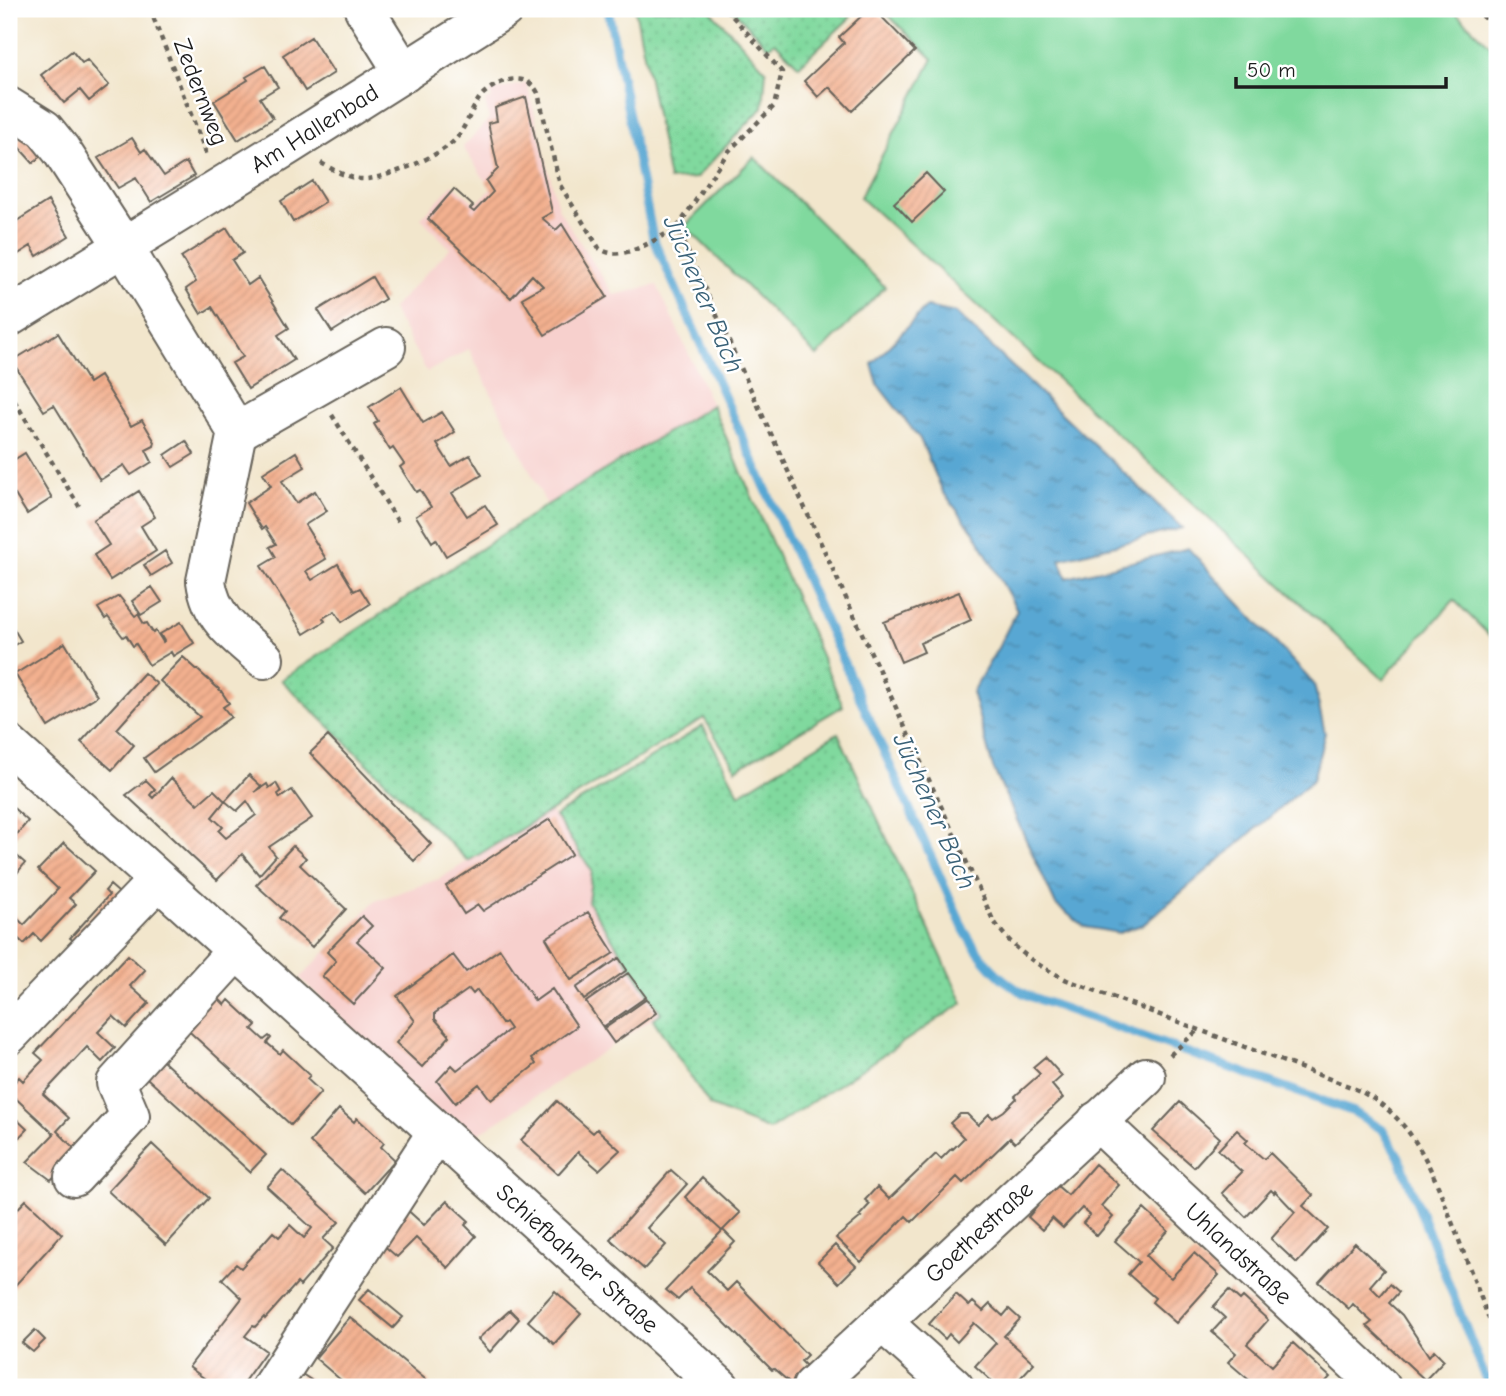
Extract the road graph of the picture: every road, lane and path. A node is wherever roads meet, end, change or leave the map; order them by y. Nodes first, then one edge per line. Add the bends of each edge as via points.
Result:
1 (150, 9) edge
2 (363, 9) edge
3 (504, 9) edge
4 (726, 9) edge
5 (1475, 9) edge
6 (1497, 29) edge
7 (404, 73) junction
8 (9, 107) edge
9 (287, 146) junction
10 (220, 188) junction
11 (677, 228) junction
12 (123, 246) junction
13 (9, 317) edge
14 (386, 347) dead end
15 (315, 388) junction
16 (9, 392) edge
17 (237, 432) junction
18 (79, 506) dead end
19 (400, 525) dead end
20 (264, 659) dead end
21 (9, 745) edge
22 (157, 880) junction
23 (235, 952) junction
24 (9, 1035) edge
25 (1146, 1077) dead end
26 (1097, 1121) junction
27 (437, 1132) junction
28 (74, 1177) dead end
29 (882, 1322) junction
30 (1497, 1340) edge
31 (271, 1387) edge
32 (720, 1387) edge
33 (813, 1387) edge
34 (954, 1387) edge
35 (1381, 1387) edge

1 - 10 path, Zedernweg
2 - 7 street
3 - 7 street, Am Hallenbad
4 - 11 path via 782,72 774,106 728,152
5 - 6 path
7 - 9 street, Am Hallenbad
8 - 12 street via 44,129
9 - 10 street, Am Hallenbad
9 - 11 path via 351,178 375,179 448,146 484,93 505,81 524,79 538,93 556,175 602,251 632,250
10 - 12 street, Am Hallenbad
11 - 30 path via 985,906 1001,931 1032,962 1067,980 1351,1087 1389,1109 1427,1161
12 - 13 street, Am Hallenbad
12 - 17 street
14 - 15 street
15 - 17 street
15 - 19 path
16 - 18 path
17 - 20 street via 206,581 210,599 226,627
21 - 22 street, Schiefbahner Straße
22 - 23 street, Schiefbahner Straße
22 - 24 street
23 - 27 street, Schiefbahner Straße
23 - 28 street via 116,1083 130,1116
25 - 26 street, Goethestraße
26 - 29 street, Goethestraße
26 - 35 street, Uhlandstraße
27 - 31 street
27 - 32 street, Schiefbahner Straße
29 - 33 street, Goethestraße
29 - 34 street

